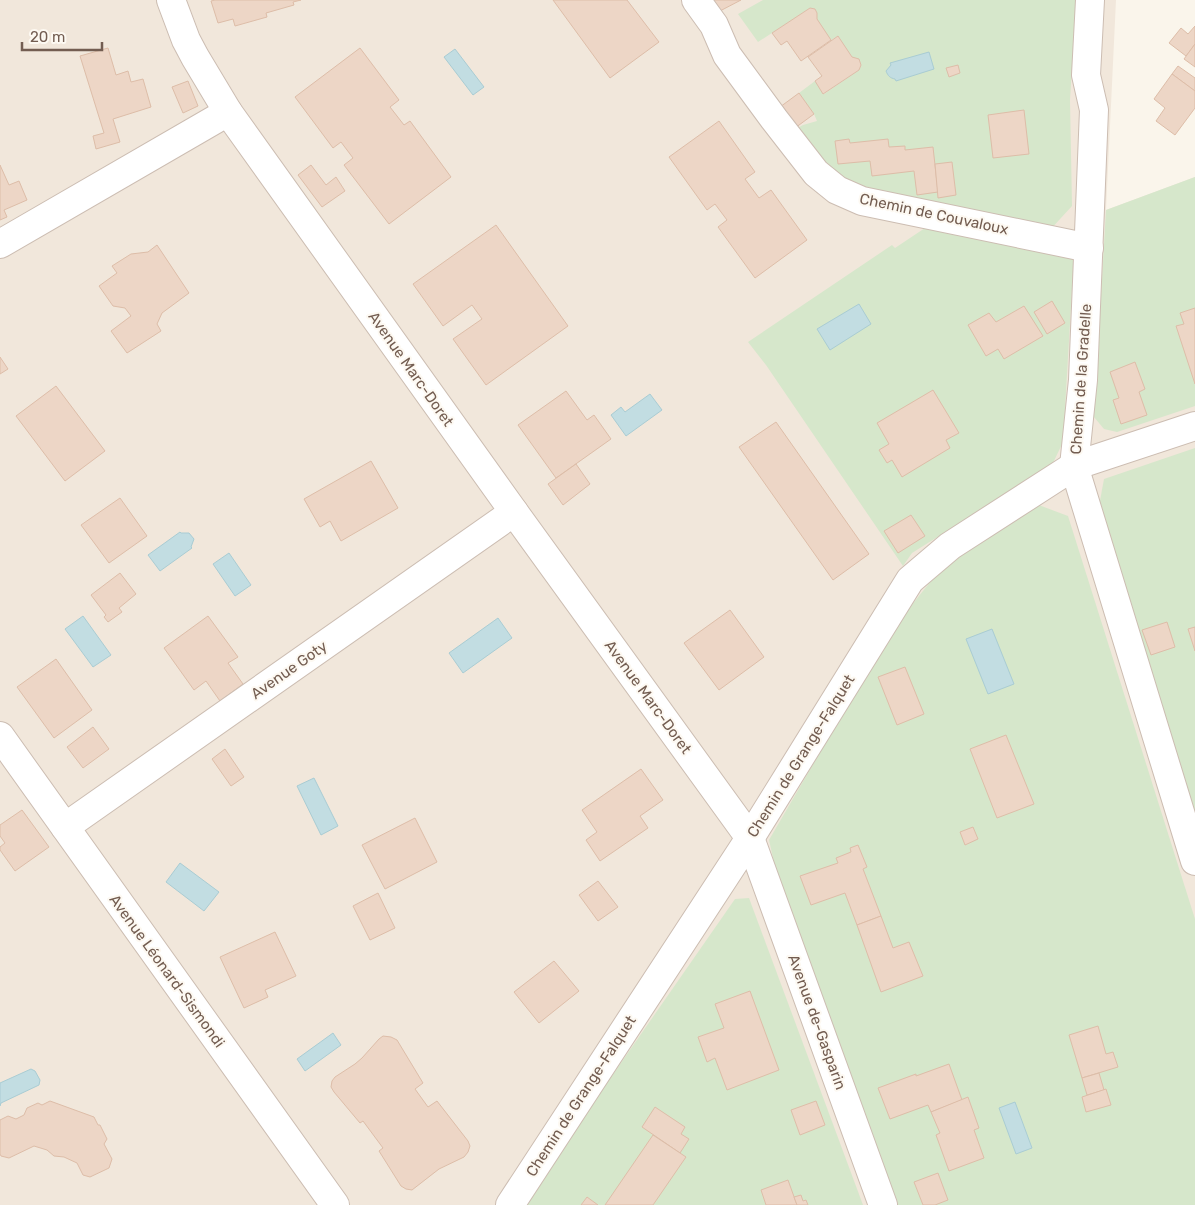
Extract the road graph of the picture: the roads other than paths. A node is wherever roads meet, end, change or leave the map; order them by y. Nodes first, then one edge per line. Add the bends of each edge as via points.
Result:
1 (170, 0) edge
2 (696, 0) edge
3 (1090, 0) edge
4 (228, 112) junction
5 (0, 244) edge
6 (1089, 248) junction
7 (1195, 426) edge
8 (1074, 466) junction
9 (514, 512) junction
10 (0, 736) edge
11 (65, 828) junction
12 (750, 838) junction
13 (1195, 861) edge
14 (335, 1205) edge
15 (510, 1205) edge
16 (883, 1205) edge

1 - 4 street, Avenue Marc-Doret via 190,48
2 - 6 street, Chemin de Couvaloux via 714,25 727,55 774,119 816,173 837,190 862,201
3 - 6 street, Chemin de la Gradelle via 1086,75 1094,110
4 - 5 street
4 - 9 street, Avenue Marc-Doret
6 - 8 street, Chemin de la Gradelle via 1083,380
7 - 8 street, Chemin de Grange-Falquet
8 - 12 street, Chemin de Grange-Falquet via 950,546 910,580
8 - 13 street, Chemin de la Gradelle
9 - 11 street, Avenue Goty
9 - 12 street, Avenue Marc-Doret
10 - 11 street, Avenue Léonard-Sismondi
11 - 14 street, Avenue Léonard-Sismondi
12 - 15 street, Chemin de Grange-Falquet
12 - 16 street, Avenue de-Gasparin

